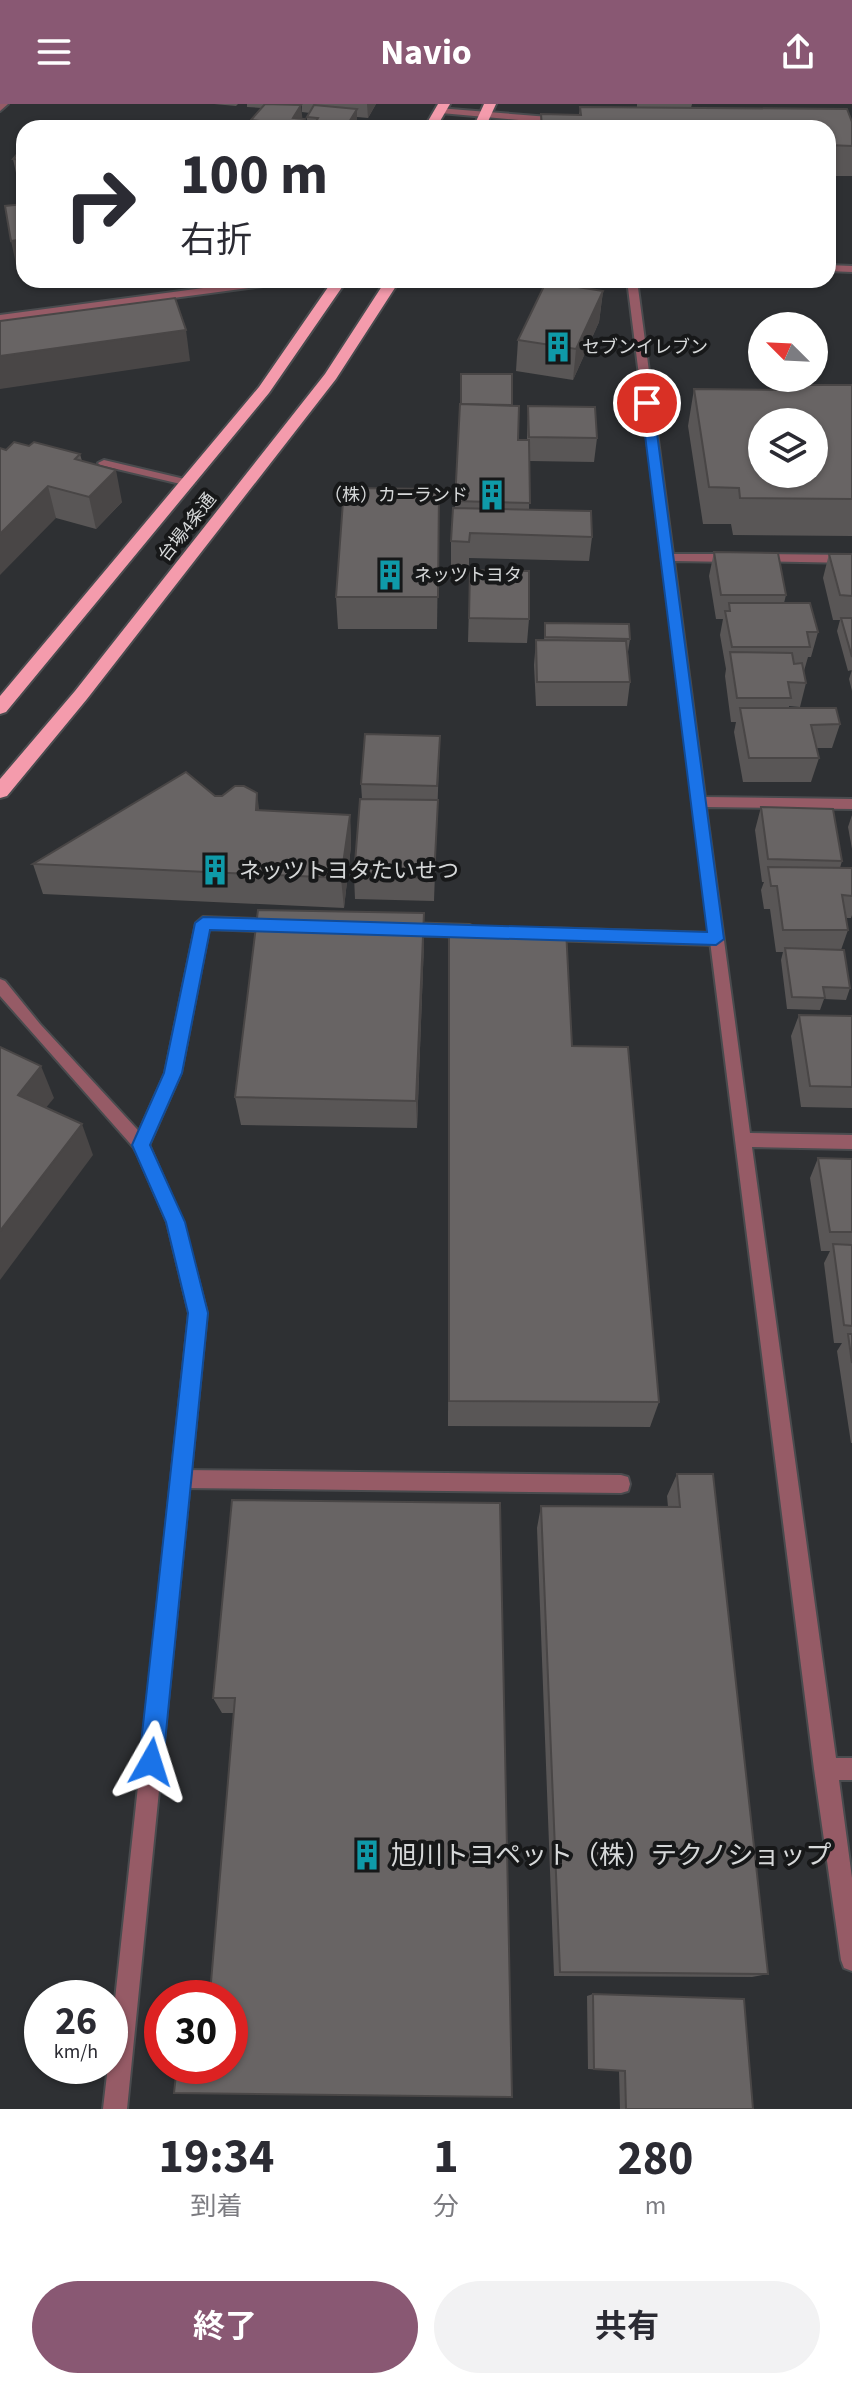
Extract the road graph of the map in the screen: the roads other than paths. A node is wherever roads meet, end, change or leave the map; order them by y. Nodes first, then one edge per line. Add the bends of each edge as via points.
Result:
1 (442, 107) edge
2 (488, 110) edge
3 (567, 120) edge
4 (226, 288) edge
5 (334, 288) edge
6 (388, 288) edge
7 (633, 288) edge
8 (0, 318) edge
9 (104, 463) edge
10 (189, 483) junction
11 (666, 557) junction
12 (852, 559) edge
13 (0, 708) edge
14 (0, 791) edge
15 (698, 802) junction
16 (852, 804) edge
17 (296, 926) edge
18 (390, 929) edge
19 (483, 932) edge
20 (529, 933) edge
21 (716, 939) junction
22 (0, 985) edge
23 (743, 1140) junction
24 (852, 1142) edge
25 (141, 1145) junction
26 (181, 1479) junction
27 (621, 1484) dead end
28 (825, 1769) junction
29 (852, 1769) edge
30 (852, 1960) edge
31 (115, 2109) edge

1 - 2 street
2 - 3 street
4 - 8 street
5 - 10 highway, 台場4条通 via 264,390
6 - 14 highway, 台場4条通 via 331,376
7 - 11 street
9 - 10 street
10 - 13 highway, 台場4条通
11 - 12 street
11 - 15 street
15 - 16 street
15 - 21 street
17 - 25 street via 203,923 173,1073
18 - 19 street
20 - 21 street
21 - 23 street
22 - 25 street
23 - 24 street
23 - 28 street
25 - 26 street via 175,1222 198,1313
26 - 27 street
26 - 31 street
28 - 29 street
28 - 30 street

